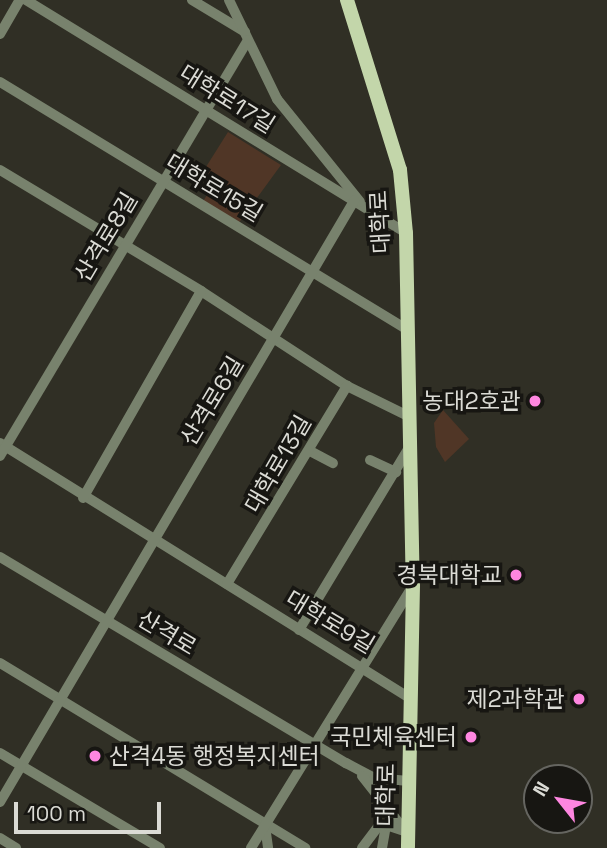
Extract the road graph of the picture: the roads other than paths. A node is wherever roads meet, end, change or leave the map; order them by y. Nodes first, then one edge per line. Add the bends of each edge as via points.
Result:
1 (20, 0) edge
2 (26, 0) edge
3 (192, 0) edge
4 (229, 0) edge
5 (347, 0) edge
6 (0, 34) edge
7 (246, 36) junction
8 (0, 82) edge
9 (205, 110) junction
10 (0, 170) edge
11 (163, 181) junction
12 (354, 201) junction
13 (367, 209) junction
14 (406, 233) junction
15 (125, 245) junction
16 (312, 272) junction
17 (201, 291) junction
18 (406, 329) junction
19 (275, 338) junction
20 (346, 386) junction
21 (408, 416) junction
22 (2, 449) edge
23 (408, 449) junction
24 (310, 451) junction
25 (370, 460) dead end
26 (333, 463) dead end
27 (396, 472) junction
28 (83, 498) junction
29 (151, 541) junction
30 (0, 557) edge
31 (227, 584) junction
32 (413, 585) junction
33 (106, 621) junction
34 (299, 630) junction
35 (0, 663) edge
36 (361, 666) junction
37 (410, 698) junction
38 (60, 699) junction
39 (314, 745) junction
40 (0, 753) edge
41 (346, 763) junction
42 (21, 766) junction
43 (409, 781) junction
44 (0, 802) edge
45 (265, 826) junction
46 (378, 827) dead end
47 (407, 833) junction
48 (0, 838) edge
49 (16, 848) edge
50 (160, 848) edge
51 (251, 848) edge
52 (268, 848) edge
53 (305, 848) edge
54 (362, 848) edge
55 (382, 848) edge
56 (408, 848) edge

1 - 6 street
2 - 9 street, 대학로17길
3 - 7 street
4 - 7 street
5 - 14 main road, 대학로 via 400,170
7 - 9 street, 산격로8길
7 - 13 street via 277,99
8 - 11 street, 대학로15길
9 - 11 street, 산격로8길
9 - 12 street, 대학로17길
10 - 15 street
11 - 15 street, 산격로8길
11 - 16 street, 대학로15길
12 - 13 street, 대학로17길
12 - 16 street, 산격로6길
13 - 14 street, 대학로17길
14 - 18 main road, 대학로
15 - 17 street
15 - 22 street, 산격로8길
16 - 18 street, 대학로15길
16 - 19 street, 산격로6길
17 - 19 street
17 - 28 street
18 - 21 main road, 대학로
19 - 20 street
19 - 29 street, 산격로6길
20 - 21 street
20 - 24 street, 대학로13길
21 - 23 main road, 대학로
22 - 28 street, 대학로9길
23 - 27 street, 대학로
23 - 32 main road, 대학로
24 - 26 street
24 - 31 street, 대학로13길
25 - 27 street
27 - 34 street, 대학로
28 - 29 street, 대학로9길
29 - 31 street, 대학로9길
29 - 33 street, 산격로6길
30 - 33 street, 산격로
31 - 34 street, 대학로9길
32 - 36 street
32 - 37 main road, 대학로
33 - 38 street, 산격로6길
33 - 39 street, 산격로
34 - 36 street, 대학로9길
35 - 38 street
36 - 37 street, 대학로9길
36 - 39 street
37 - 43 main road, 대학로
38 - 42 street, 산격로6길
38 - 45 street
39 - 41 street, 산격로
39 - 45 street
40 - 42 street
41 - 43 street, 산격로 via 374,778
41 - 47 street via 374,787
42 - 44 street, 산격로6길
42 - 50 street
43 - 47 main road, 대학로
45 - 51 street
45 - 52 street
45 - 53 street
46 - 54 street
47 - 55 street via 386,825
47 - 56 main road, 대학로
48 - 49 street

